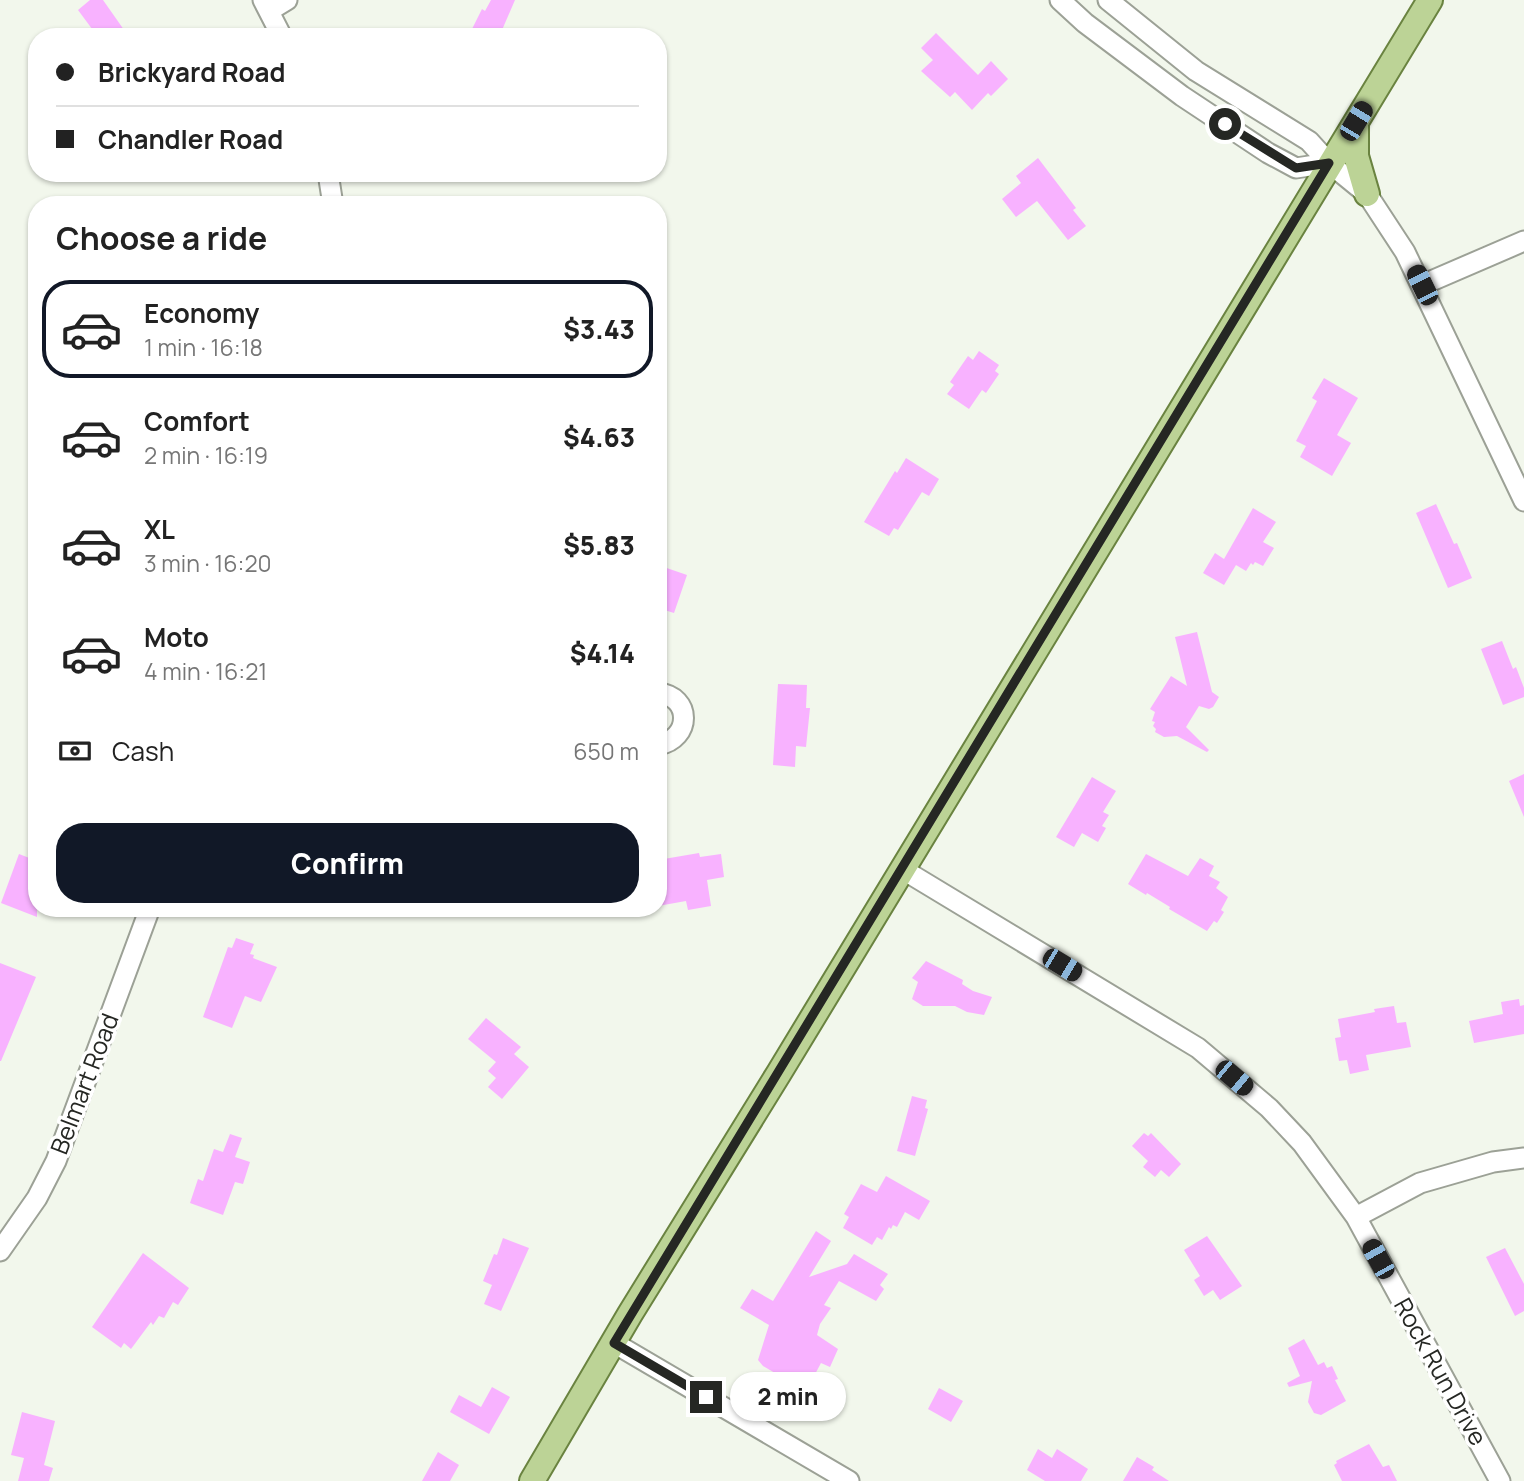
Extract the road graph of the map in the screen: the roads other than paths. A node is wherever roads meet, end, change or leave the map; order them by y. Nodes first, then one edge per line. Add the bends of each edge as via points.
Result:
1 (287, 0) edge
2 (1060, 0) edge
3 (1108, 0) edge
4 (1430, 0) edge
5 (266, 6) edge
6 (277, 28) edge
7 (1356, 121) junction
8 (1329, 163) junction
9 (1367, 194) junction
10 (1524, 240) edge
11 (1422, 285) junction
12 (1524, 501) edge
13 (667, 695) edge
14 (667, 742) edge
15 (902, 869) junction
16 (147, 917) edge
17 (1524, 1158) edge
18 (1356, 1217) junction
19 (0, 1251) edge
20 (614, 1343) junction
21 (532, 1481) edge
22 (849, 1481) edge
23 (1500, 1481) edge

1 - 5 street
2 - 8 street via 1182,96 1268,153 1296,168
3 - 8 street via 1196,71 1309,141
4 - 7 main road
5 - 6 street
7 - 8 main road
7 - 9 main road via 1356,156
8 - 9 street
8 - 15 main road
9 - 11 street
10 - 11 street
11 - 12 street
13 - 14 street via 677,701 684,716 680,733
15 - 18 street, Rock Run Drive via 1198,1048 1269,1108
15 - 20 main road
16 - 19 street, Belmart Road via 56,1161
17 - 18 street via 1493,1161 1420,1183
18 - 23 street, Rock Run Drive
20 - 21 main road
20 - 22 street

